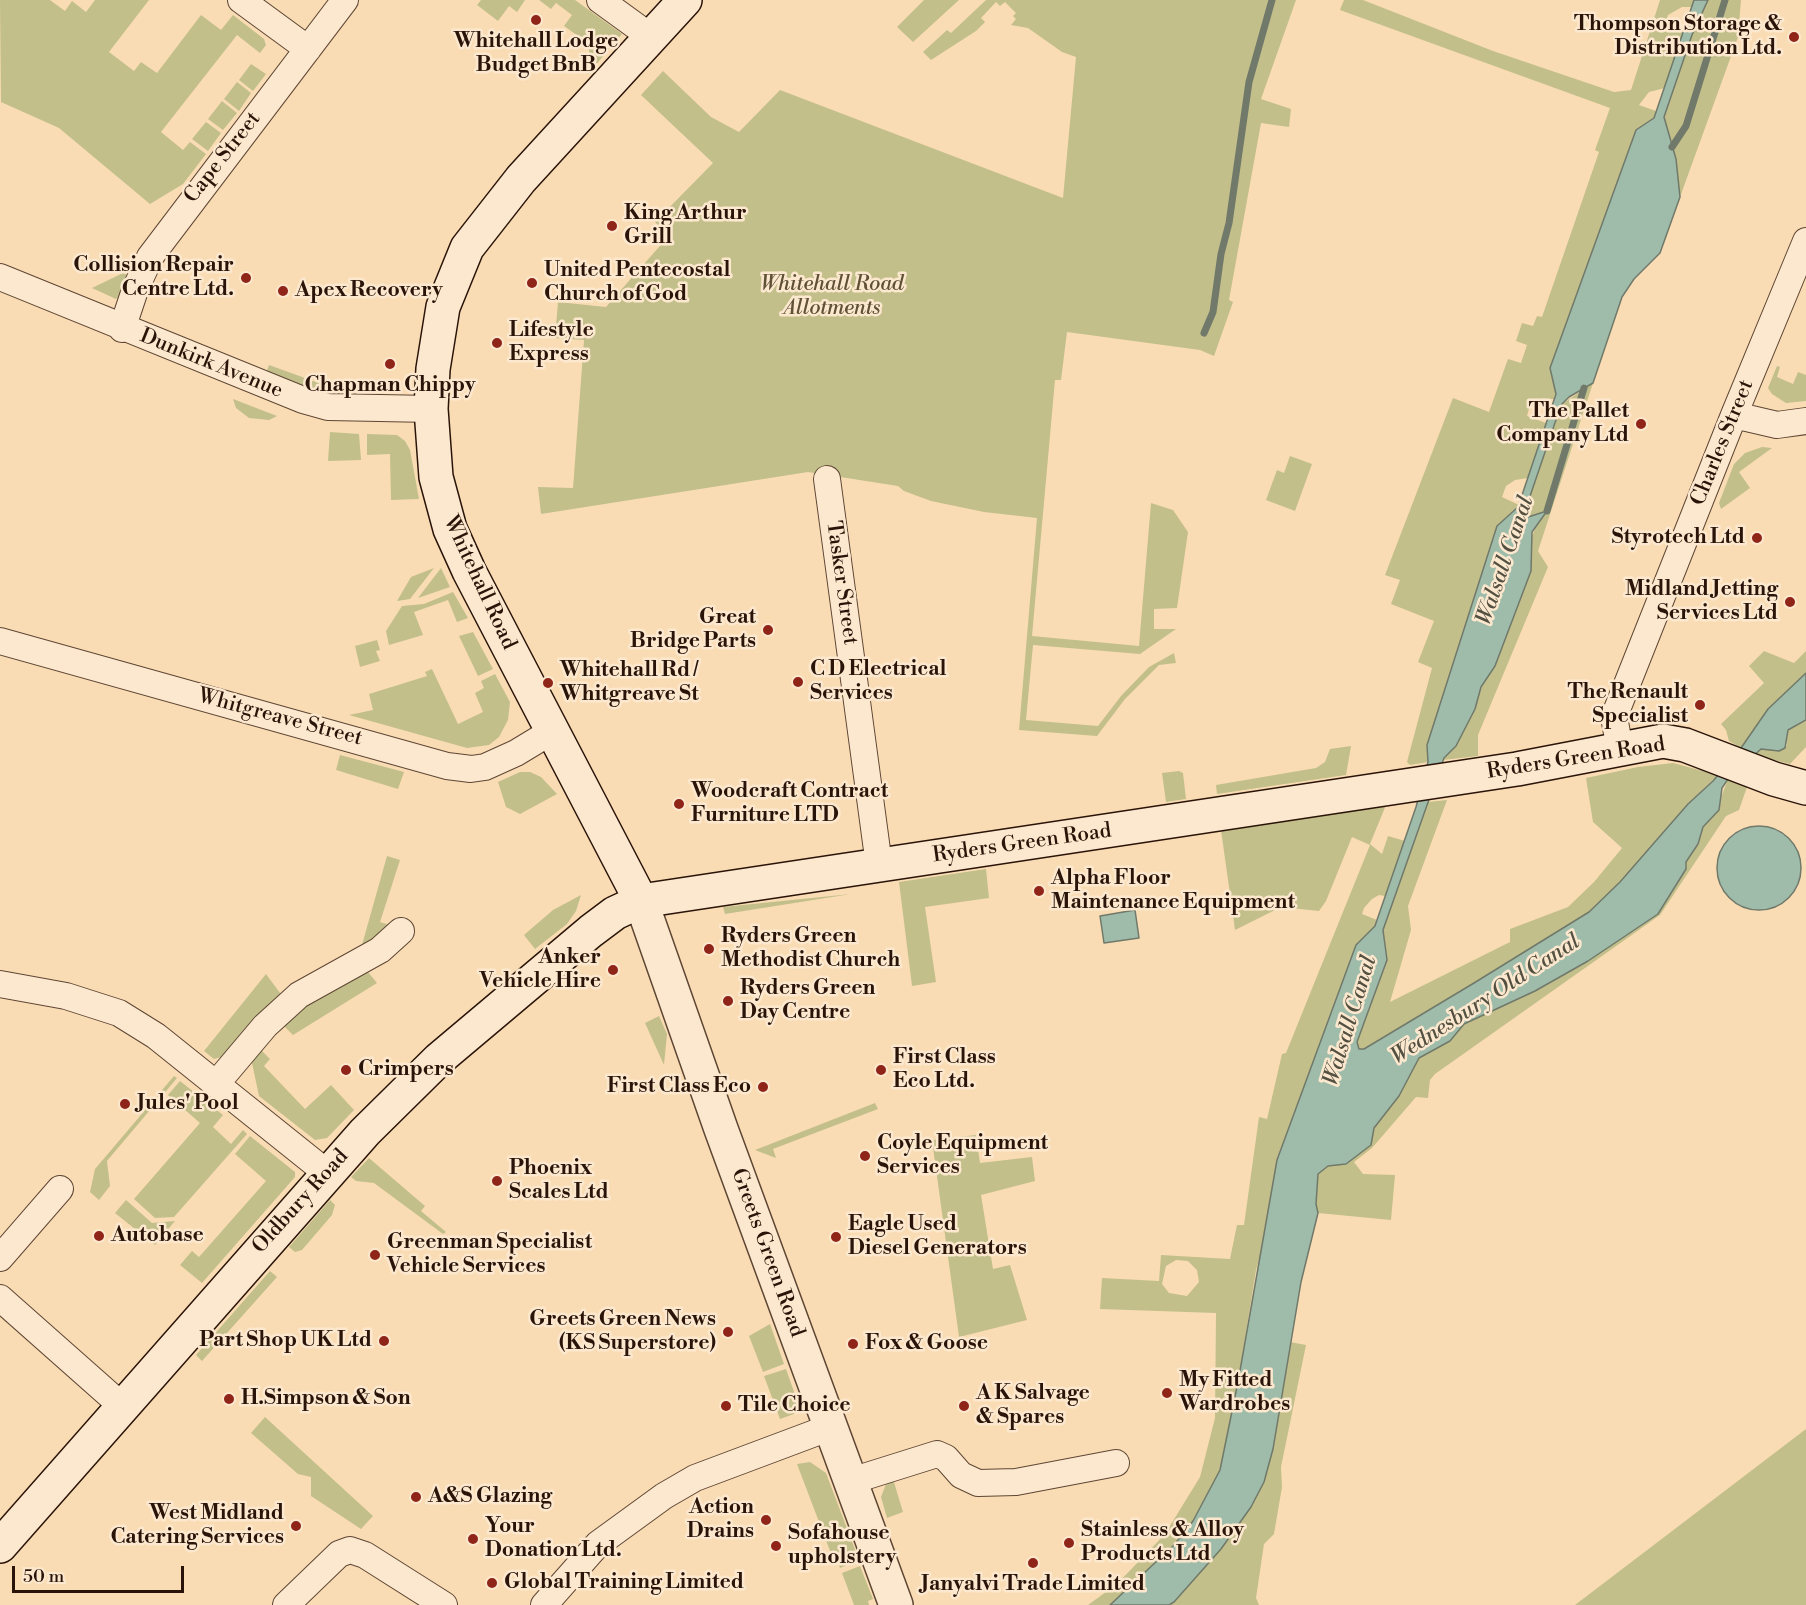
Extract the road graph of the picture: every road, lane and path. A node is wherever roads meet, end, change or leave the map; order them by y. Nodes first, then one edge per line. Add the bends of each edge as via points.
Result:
1 (241, 0) edge
2 (345, 0) edge
3 (600, 0) edge
4 (685, 0) edge
5 (651, 37) junction
6 (308, 49) junction
7 (1806, 241) edge
8 (0, 277) edge
9 (122, 328) junction
10 (431, 409) junction
11 (1734, 415) junction
12 (1806, 422) edge
13 (827, 479) dead end
14 (0, 641) edge
15 (554, 730) junction
16 (1620, 749) junction
17 (1806, 788) edge
18 (879, 865) junction
19 (641, 901) junction
20 (401, 931) dead end
21 (0, 984) edge
22 (216, 1084) junction
23 (327, 1173) junction
24 (60, 1189) dead end
25 (0, 1258) edge
26 (0, 1298) edge
27 (122, 1406) junction
28 (831, 1427) junction
29 (1116, 1463) dead end
30 (851, 1481) junction
31 (0, 1546) edge
32 (286, 1605) edge
33 (444, 1605) edge
34 (544, 1605) edge
35 (896, 1605) edge

1 - 6 street
2 - 6 street, Cape Street
3 - 5 street
4 - 5 main road, Whitehall Road
5 - 10 main road, Whitehall Road via 521,179 467,248 443,307
6 - 9 street, Cape Street via 150,257
7 - 11 street, Charles Street
8 - 9 street, Dunkirk Avenue
9 - 10 street, Dunkirk Avenue via 328,407
10 - 15 main road, Whitehall Road via 436,477 450,529
11 - 12 street via 1777,425
11 - 16 street, Charles Street via 1614,717
13 - 18 street, Tasker Street
14 - 15 street, Whitgreave Street via 447,766 485,767
15 - 19 main road, Whitehall Road
16 - 17 main road, Ryders Green Road via 1663,741 1685,745 1774,780
16 - 18 main road, Ryders Green Road via 1443,781
18 - 19 main road, Ryders Green Road
19 - 23 main road, Oldbury Road via 615,913 591,931 438,1059
19 - 28 main road, Greets Green Road
20 - 22 street via 380,950 300,995 266,1026
21 - 22 street via 66,996 119,1013 156,1036
22 - 23 street
23 - 27 main road, Oldbury Road
24 - 25 street
26 - 27 street
27 - 31 main road, Oldbury Road
28 - 30 main road, Greets Green Road
28 - 34 street via 694,1478 664,1496 598,1544
29 - 30 street via 1016,1482 978,1483 961,1475 937,1454
30 - 35 main road, Greets Green Road
32 - 33 street via 339,1554 350,1550 365,1555

